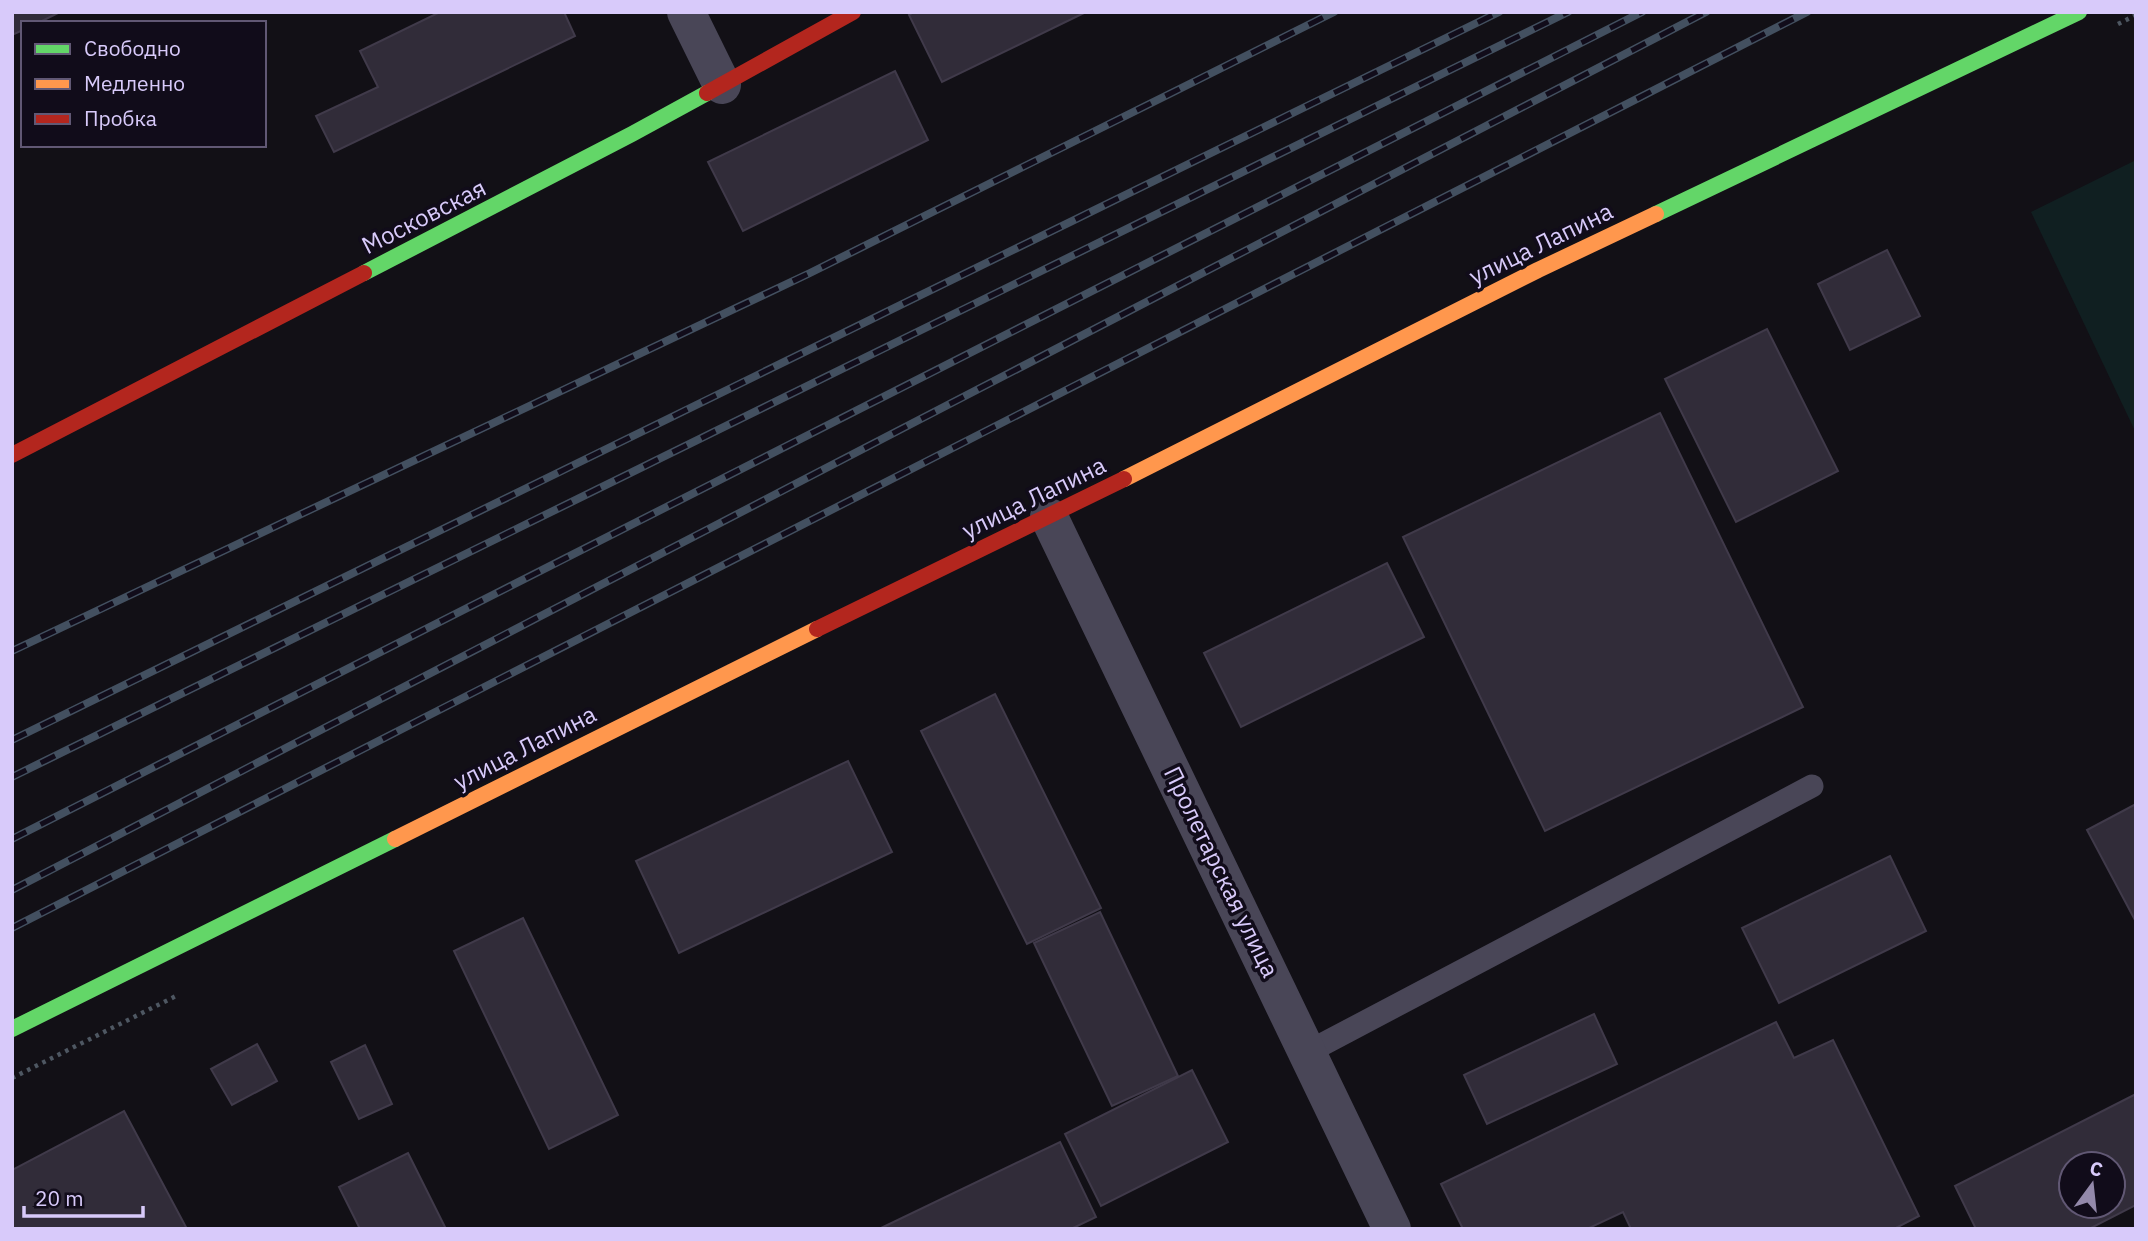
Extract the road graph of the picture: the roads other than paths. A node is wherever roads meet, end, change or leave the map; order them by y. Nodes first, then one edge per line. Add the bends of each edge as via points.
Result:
1 (686, 12) edge
2 (853, 12) edge
3 (2079, 12) edge
4 (722, 85) junction
5 (12, 455) edge
6 (1049, 517) junction
7 (1812, 786) dead end
8 (12, 1029) edge
9 (1308, 1052) junction
10 (1392, 1229) edge

1 - 4 street
2 - 4 street, Московская
3 - 6 street, улица Лапина via 1538,270
4 - 5 street, Московская
6 - 8 street, улица Лапина
6 - 9 street, Пролетарская улица
7 - 9 lane
9 - 10 street, Пролетарская улица

